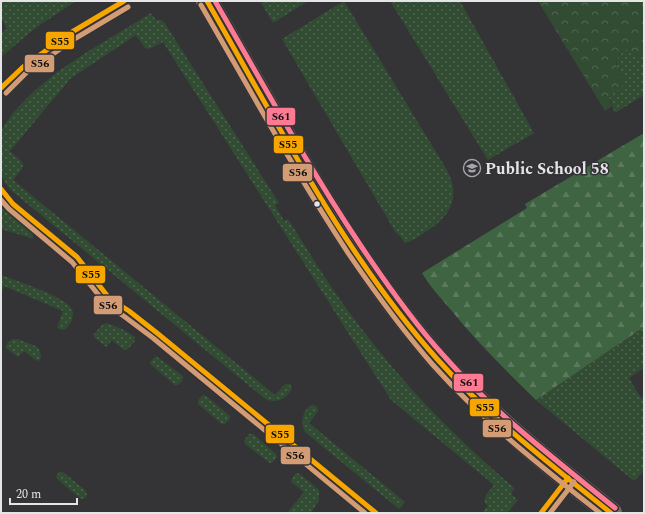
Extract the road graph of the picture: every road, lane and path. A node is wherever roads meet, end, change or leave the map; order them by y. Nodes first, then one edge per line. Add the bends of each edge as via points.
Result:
1 (207, 1) edge
2 (611, 513) edge

1 - 2 street via 329,211 375,280 431,353 482,406

